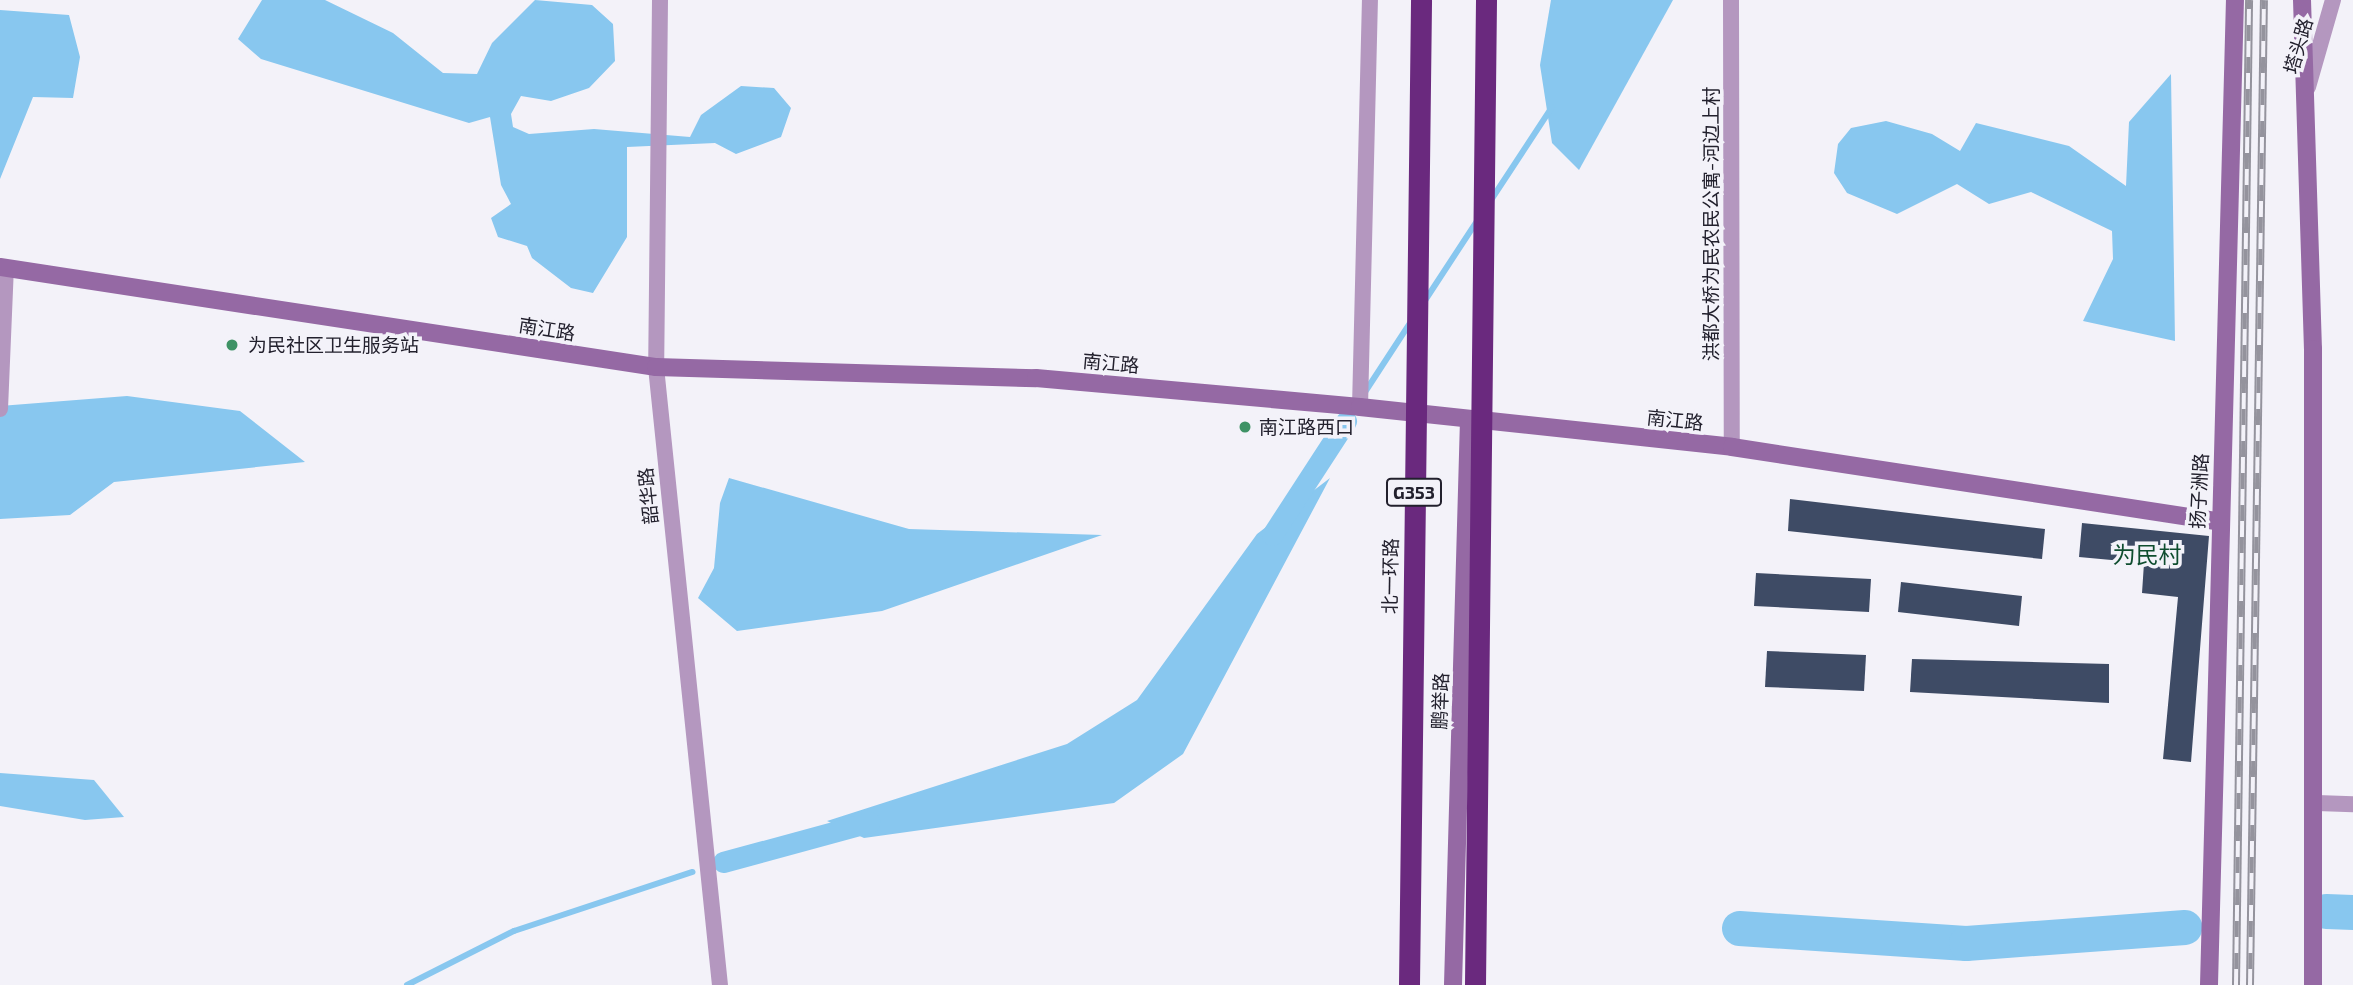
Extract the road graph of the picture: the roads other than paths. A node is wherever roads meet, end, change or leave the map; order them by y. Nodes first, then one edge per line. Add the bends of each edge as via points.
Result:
1 (660, 0) edge
2 (1370, 0) edge
3 (1421, 0) edge
4 (1486, 0) edge
5 (1731, 0) edge
6 (2235, 0) edge
7 (2302, 0) edge
8 (2333, 0) edge
9 (2303, 103) junction
10 (3, 267) edge
11 (656, 367) junction
12 (1360, 407) junction
13 (0, 409) edge
14 (1469, 419) junction
15 (1732, 447) junction
16 (2217, 521) junction
17 (2317, 803) junction
18 (2353, 804) edge
19 (720, 985) edge
20 (1409, 985) edge
21 (1454, 985) edge
22 (1475, 985) edge
23 (2209, 985) edge
24 (2313, 985) edge

1 - 11 street, 韶华路
2 - 12 street
3 - 20 highway, 北一环路 / G353
4 - 22 highway
5 - 15 street, 洪都大桥为民农民公寓-河边上村
6 - 16 main road, 扬子洲路 via 2231,297
7 - 9 main road
8 - 9 street, 塔头路
9 - 17 main road via 2313,348
10 - 11 main road, 南江路
10 - 13 street
11 - 12 main road, 南江路 via 1036,378
11 - 19 street, 韶华路
12 - 14 main road, 南江路
14 - 15 main road, 南江路
14 - 21 main road, 鹏举路
15 - 16 main road, 南江路
16 - 23 main road, 扬子洲路
17 - 18 street
17 - 24 main road

